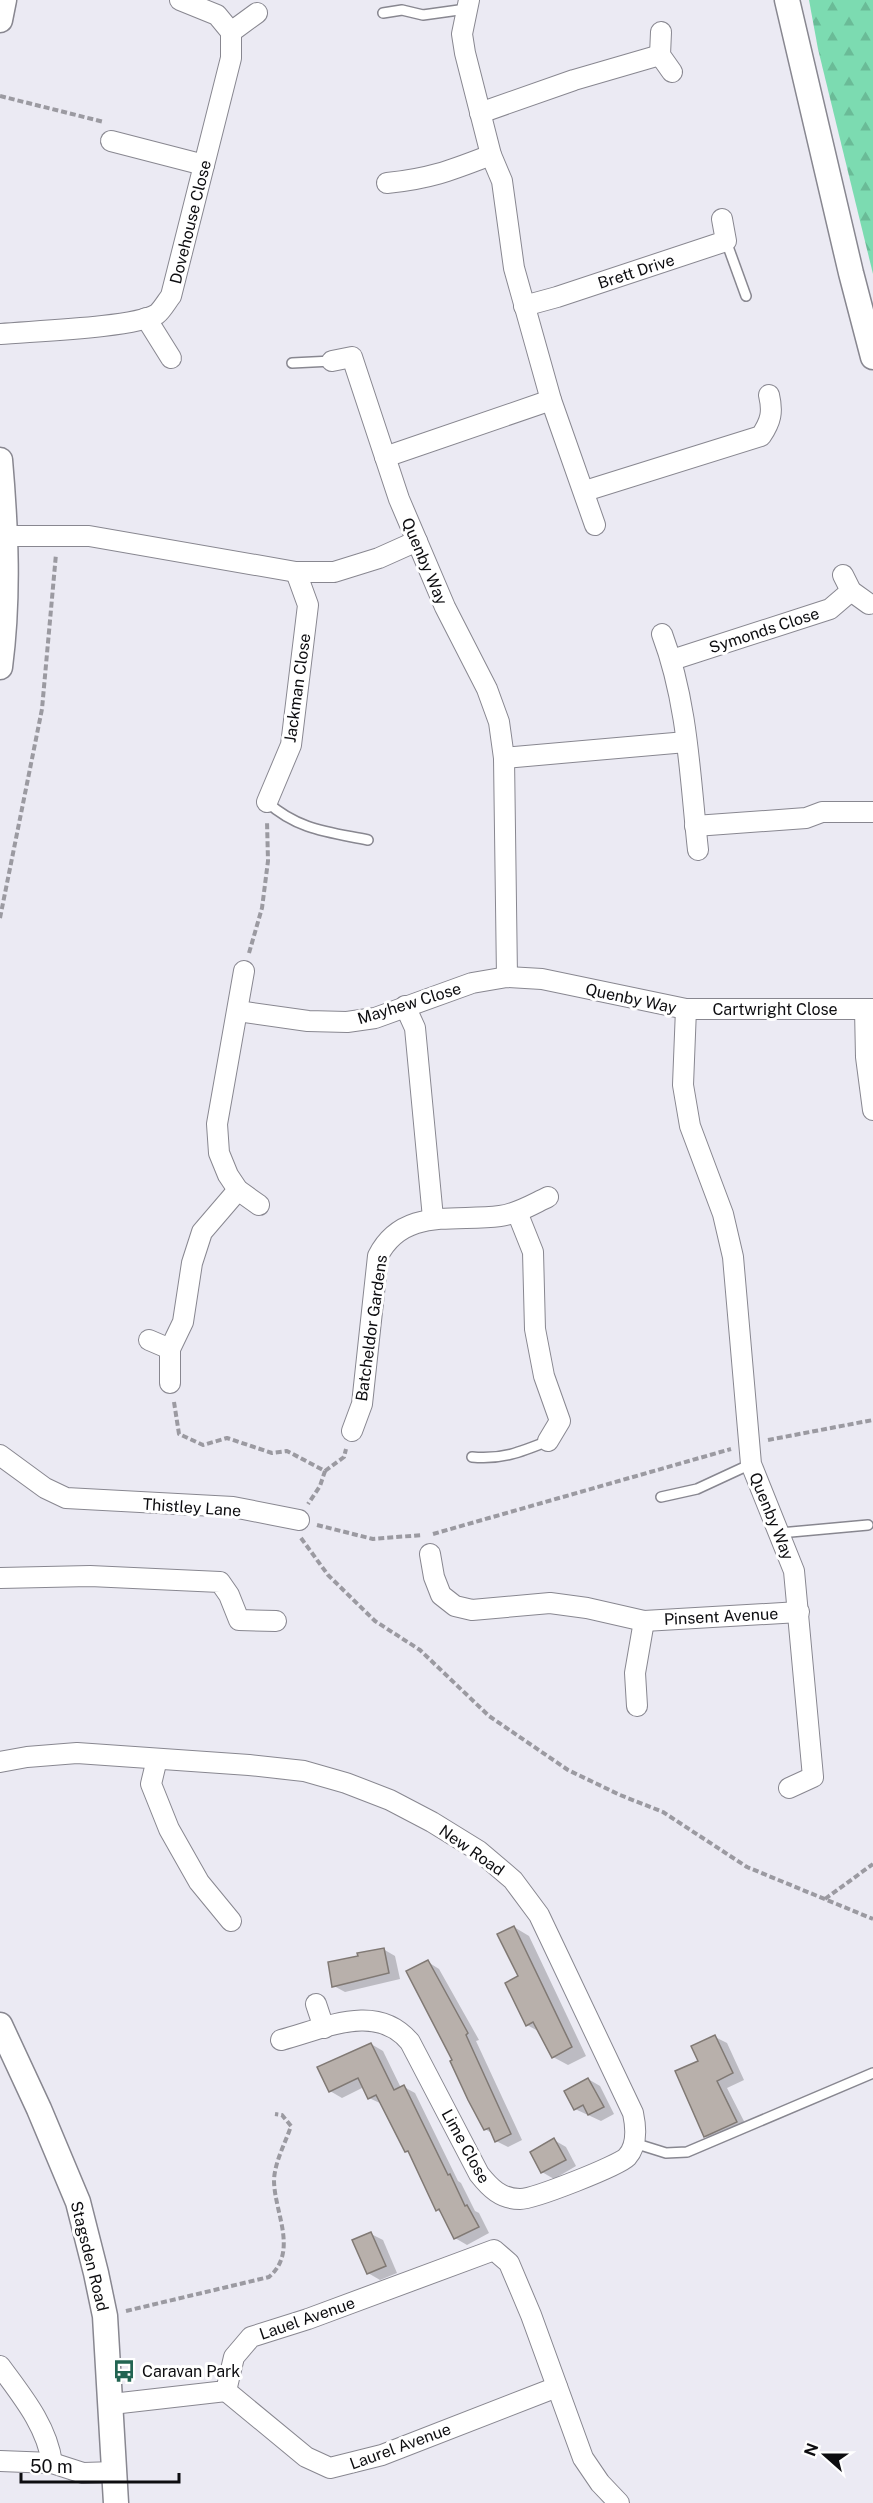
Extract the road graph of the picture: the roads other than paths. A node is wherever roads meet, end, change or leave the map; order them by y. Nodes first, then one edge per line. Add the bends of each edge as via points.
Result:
1 (4, 0) edge
2 (180, 0) edge
3 (787, 0) edge
4 (467, 4) edge
5 (257, 13) dead end
6 (383, 13) dead end
7 (0, 20) edge
8 (231, 32) junction
9 (661, 32) dead end
10 (660, 55) junction
11 (672, 72) dead end
12 (480, 113) junction
13 (111, 141) road end
14 (491, 155) junction
15 (204, 165) junction
16 (387, 183) dead end
17 (722, 219) dead end
18 (726, 241) junction
19 (746, 297) dead end
20 (524, 306) junction
21 (146, 318) junction
22 (0, 334) edge
23 (873, 357) edge
24 (171, 358) dead end
25 (332, 361) joint
26 (292, 363) dead end
27 (769, 395) dead end
28 (551, 400) junction
29 (385, 457) junction
30 (0, 460) edge
31 (585, 491) junction
32 (595, 525) dead end
33 (6, 536) junction
34 (417, 541) junction
35 (297, 572) junction
36 (869, 604) dead end
37 (662, 634) dead end
38 (672, 660) junction
39 (0, 661) edge
40 (686, 742) junction
41 (504, 758) junction
42 (267, 802) joint
43 (873, 812) edge
44 (695, 826) junction
45 (368, 840) dead end
46 (698, 850) dead end
47 (244, 971) road end
48 (507, 977) junction
49 (405, 1006) junction
50 (686, 1009) junction
51 (869, 1009) edge
52 (238, 1011) junction
53 (873, 1110) edge
54 (238, 1190) junction
55 (548, 1197) dead end
56 (259, 1205) dead end
57 (517, 1212) junction
58 (433, 1218) junction
59 (149, 1340) dead end
60 (170, 1349) junction
61 (170, 1383) road end
62 (352, 1431) road end
63 (548, 1441) joint
64 (0, 1455) edge
65 (472, 1457) dead end
66 (751, 1464) junction
67 (661, 1497) dead end
68 (299, 1520) road end
69 (868, 1525) dead end
70 (780, 1533) junction
71 (430, 1544) road end
72 (0, 1578) edge
73 (799, 1612) junction
74 (276, 1621) dead end
75 (644, 1621) junction
76 (637, 1706) dead end
77 (157, 1759) junction
78 (0, 1762) edge
79 (789, 1788) dead end
80 (231, 1921) dead end
81 (316, 2004) dead end
82 (0, 2025) edge
83 (324, 2028) junction
84 (281, 2040) dead end
85 (873, 2073) edge
86 (634, 2143) junction
87 (0, 2366) edge
88 (556, 2387) junction
89 (226, 2391) junction
90 (112, 2404) junction
91 (0, 2461) edge
92 (52, 2463) junction
93 (116, 2472) junction
94 (116, 2503) edge
95 (619, 2503) edge

1 - 7 street
2 - 8 street via 217,15
3 - 23 street
4 - 6 lane via 423,15 402,10
4 - 12 street via 462,34
5 - 8 street
8 - 15 street, Dovehouse Close via 231,58
9 - 10 street
10 - 11 street
10 - 12 street
12 - 14 street
13 - 15 street
14 - 16 street via 440,175
14 - 20 street via 502,182 514,268
15 - 21 street, Dovehouse Close via 171,296 158,313
17 - 18 street
18 - 19 lane
18 - 20 street, Brett Drive
20 - 28 street
21 - 22 street, Dovehouse Close
21 - 24 street
25 - 26 lane
25 - 29 street, Quenby Way via 352,357
27 - 31 street via 770,423 761,436
28 - 29 street
28 - 31 street
29 - 34 street, Quenby Way
30 - 33 street
31 - 32 street
33 - 35 street via 89,536
33 - 39 street
34 - 35 street via 334,572
34 - 41 street, Quenby Way via 487,689 499,722
35 - 42 street, Jackman Close via 308,605 291,745
36 - 38 street, Symonds Close via 847,583 830,609
37 - 38 street
38 - 40 street
40 - 41 street
40 - 44 street
41 - 48 street, Quenby Way
42 - 45 lane via 294,823
43 - 44 street via 822,812 806,818
44 - 46 street
47 - 52 street
48 - 49 street, Mayhew Close via 472,983
48 - 50 street, Quenby Way via 542,979
49 - 52 street, Mayhew Close via 375,1018 347,1022
49 - 58 street via 416,1028
50 - 51 street, Cartwright Close
50 - 66 street, Quenby Way via 684,1085 690,1126 723,1214 733,1257
51 - 53 street, Cartwright Close via 866,1057
52 - 54 street via 217,1124 219,1153
54 - 56 street
54 - 60 street via 202,1232 192,1263 183,1322
55 - 57 street, Batcheldor Gardens
57 - 58 street, Batcheldor Gardens
57 - 63 street via 533,1252 535,1329 544,1376 560,1421
58 - 62 street, Batcheldor Gardens via 400,1229 378,1256 362,1404
59 - 60 street
60 - 61 street
63 - 65 lane via 517,1454 493,1459
64 - 68 street, Thistley Lane via 45,1488 66,1498 233,1507
66 - 67 lane via 697,1489
66 - 70 street, Quenby Way
69 - 70 lane
70 - 73 street, Quenby Way via 794,1571
71 - 75 street, Pinsent Avenue via 434,1577 441,1595 455,1606 472,1610 550,1603
72 - 74 street via 90,1576 220,1582 239,1620
73 - 75 street, Pinsent Avenue
73 - 79 street, Quenby Way via 813,1777
75 - 76 street, Pinsent Avenue via 635,1673
77 - 78 street, New Road via 77,1753
77 - 80 street via 151,1784 169,1829 199,1882
77 - 86 street, New Road via 314,1774 390,1800 479,1851 513,1880 539,1915 633,2113
81 - 83 street
82 - 90 street, Stagsden Road via 78,2202 105,2316
83 - 84 street, Lime Close
83 - 86 street, Lime Close via 370,2019 400,2030 479,2174 492,2191 506,2197 522,2199 605,2169 627,2157
85 - 86 lane via 687,2152 666,2153
87 - 92 street via 33,2411 50,2446
88 - 89 street, Laurel Avenue via 382,2456 330,2468 306,2457
88 - 89 street, Lauel Avenue via 509,2263 494,2250 251,2337 234,2357
88 - 95 street via 583,2458
89 - 90 street
90 - 93 street, Stagsden Road
91 - 92 street
92 - 93 street via 83,2472
93 - 94 street, Stagsden Road

